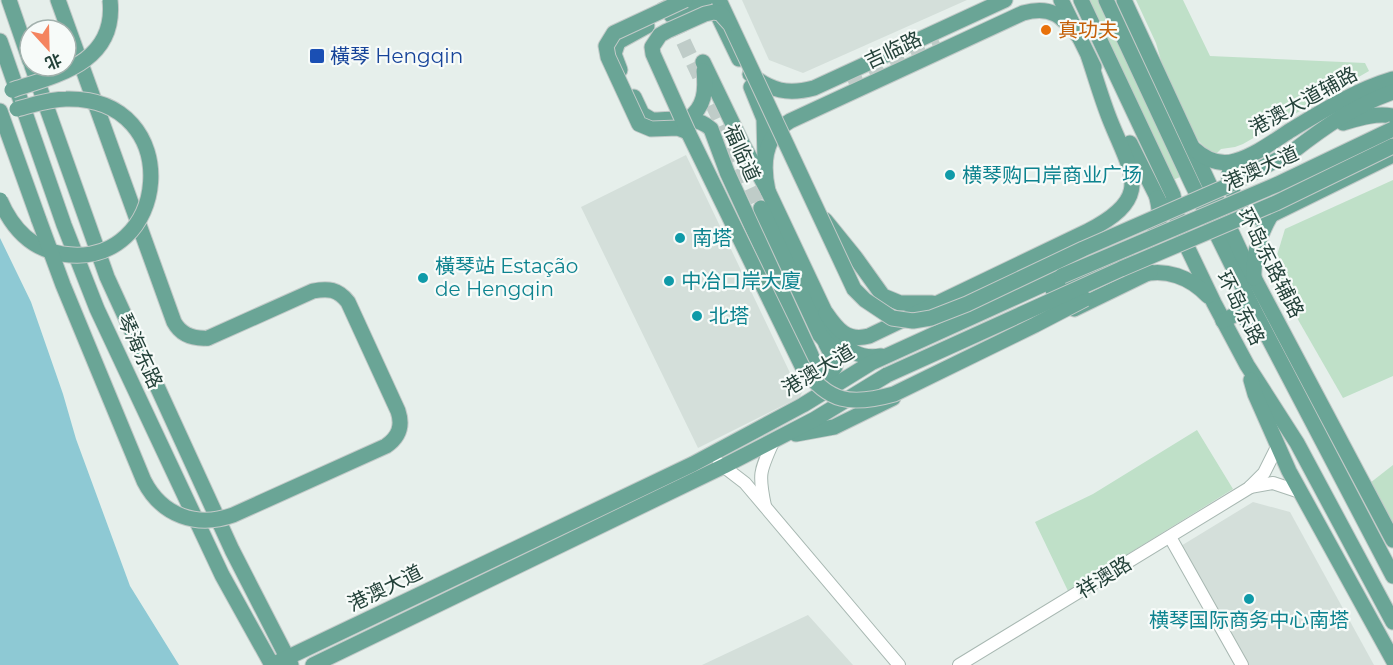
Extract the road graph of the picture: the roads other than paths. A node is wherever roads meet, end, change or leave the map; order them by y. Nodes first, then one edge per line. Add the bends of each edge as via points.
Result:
1 (9, 0) edge
2 (58, 0) edge
3 (110, 0) edge
4 (685, 0) edge
5 (1035, 0) edge
6 (1061, 0) edge
7 (1081, 0) edge
8 (1106, 0) edge
9 (1124, 0) edge
10 (1000, 2) edge
11 (719, 3) edge
12 (1023, 13) junction
13 (18, 26) edge
14 (732, 28) junction
15 (1080, 38) junction
16 (0, 41) edge
17 (939, 41) tunnel mouth
18 (1089, 58) junction
19 (742, 66) junction
20 (36, 78) edge
21 (1393, 79) edge
22 (814, 88) junction
23 (1393, 92) edge
24 (0, 94) edge
25 (818, 108) junction
26 (0, 113) edge
27 (1393, 116) edge
28 (688, 126) junction
29 (1393, 129) edge
30 (1191, 146) junction
31 (1393, 146) edge
32 (1292, 152) junction
33 (1393, 155) edge
34 (765, 160) junction
35 (1234, 162) junction
36 (768, 191) junction
37 (1157, 198) junction
38 (0, 200) edge
39 (761, 208) tunnel mouth
40 (817, 210) junction
41 (1271, 215) junction
42 (1185, 235) junction
43 (1075, 237) junction
44 (1146, 273) junction
45 (1062, 276) junction
46 (1255, 280) junction
47 (1088, 295) junction
48 (938, 303) junction
49 (1214, 303) junction
50 (826, 313) junction
51 (1223, 321) junction
52 (826, 344) junction
53 (892, 353) junction
54 (871, 363) junction
55 (1247, 365) junction
56 (1294, 388) junction
57 (803, 405) junction
58 (818, 417) junction
59 (1336, 433) junction
60 (776, 439) junction
61 (1278, 445) junction
62 (707, 456) junction
63 (724, 466) junction
64 (1346, 486) junction
65 (1249, 488) junction
66 (1300, 492) junction
67 (766, 507) junction
68 (1170, 537) junction
69 (1393, 540) edge
70 (1393, 576) edge
71 (1393, 622) edge
72 (345, 650) junction
73 (1393, 660) edge
74 (289, 662) edge
75 (272, 665) edge
76 (313, 665) edge
77 (334, 665) edge
78 (899, 665) edge
79 (959, 665) edge
80 (1242, 665) edge

1 - 13 main road
2 - 26 main road, bridge via 179,330 198,339 208,338 313,291 338,292 348,302 398,411 400,430 396,438 386,446 223,519 195,521 163,506 144,481 63,285
3 - 24 main road, bridge via 107,31 90,58 65,72
4 - 28 main road, bridge via 614,33 606,46 639,123 651,129
5 - 12 main road
6 - 15 main road
7 - 42 main road, 环岛东路 via 1173,195
8 - 56 main road, 环岛东路 via 1193,187
9 - 30 main road, 环岛东路辅路
10 - 17 main road
10 - 22 main road, 吉临路
11 - 14 main road, bridge
12 - 15 main road, 吉临路 via 1051,11
12 - 25 main road, 吉临路
14 - 28 main road, bridge via 724,16 705,14 660,35 652,47
14 - 40 main road, bridge
15 - 18 main road
16 - 75 main road, 琴海东路 via 97,309 222,574
18 - 37 main road
18 - 43 main road via 1131,169 1132,187 1119,212
19 - 22 main road, 吉临路 via 763,85 781,91
19 - 28 main road, 福临道 via 709,3 694,4 618,42 616,62 642,114 652,120
19 - 34 main road, 福临道 via 764,119
20 - 74 main road, 琴海东路 via 107,278 232,550
21 - 35 main road, 港澳大道辅路 via 1347,97
22 - 25 main road via 802,96 797,106 805,111
23 - 32 main road via 1346,114
25 - 34 main road, 吉临路 via 782,125 769,144
26 - 38 main road, bridge via 64,99 89,100 104,106 123,116 138,133 149,154 152,178 148,202 134,226 114,244 81,255 51,251 33,243 10,220
27 - 32 main road via 1382,114 1340,124
28 - 36 main road, 福临道 via 705,92 703,62
28 - 47 main road, bridge via 802,366 832,395 860,400 894,394 1035,326
28 - 52 main road, 福临道 via 694,119 706,124 715,137 727,172 819,372 830,374 835,361
29 - 45 main road, 港澳大道, bridge via 1278,184
30 - 35 main road via 1213,161
30 - 46 main road, 环岛东路辅路
31 - 42 main road, 港澳大道, bridge via 1276,203
32 - 40 main road, bridge via 1225,187 967,304 939,316 913,321 892,318 854,289
32 - 45 main road, bridge via 1225,194
33 - 41 main road
34 - 36 main road, 吉临路
35 - 41 main road via 1229,177 1240,205 1250,215
36 - 50 main road, 福临道
37 - 42 main road
37 - 57 main road via 1160,222 1146,246
39 - 52 main road, 福临道
40 - 48 main road via 882,296 900,303
41 - 46 main road via 1256,248
42 - 49 main road, 环岛东路
42 - 58 main road, 港澳大道, bridge via 1121,269 887,375
43 - 47 main road via 1085,244 1094,271
43 - 48 main road
44 - 47 main road
44 - 49 main road via 1162,272 1191,281
44 - 60 main road via 834,427
45 - 53 main road, 港澳大道
46 - 59 main road, 环岛东路辅路
47 - 58 main road via 1027,317
48 - 50 main road via 860,338 841,332
49 - 51 main road, 环岛东路
50 - 53 main road, 福临道 via 847,349 871,358
51 - 55 main road, 环岛东路
51 - 56 main road via 1243,314
52 - 54 main road, 福临道 via 844,357
53 - 54 main road, 港澳大道
54 - 57 main road, 港澳大道
55 - 61 main road via 1255,394
55 - 71 main road, 环岛东路 via 1297,443
56 - 64 main road, 环岛东路
57 - 62 main road, 港澳大道
58 - 60 main road, 港澳大道
59 - 64 main road
59 - 69 main road, 环岛东路辅路
60 - 63 main road, 港澳大道
60 - 67 street via 760,480
61 - 65 street, 祥澳路 via 1264,473
61 - 66 main road
62 - 63 street
62 - 74 main road, 港澳大道
63 - 67 street
63 - 72 main road, 港澳大道
64 - 70 main road, 环岛东路
65 - 66 street, 祥澳路 via 1274,483
65 - 68 street, 祥澳路
66 - 73 main road
67 - 78 street
68 - 79 street, 祥澳路
68 - 80 street
72 - 76 main road, 港澳大道
72 - 77 main road
74 - 75 main road, 港澳大道

